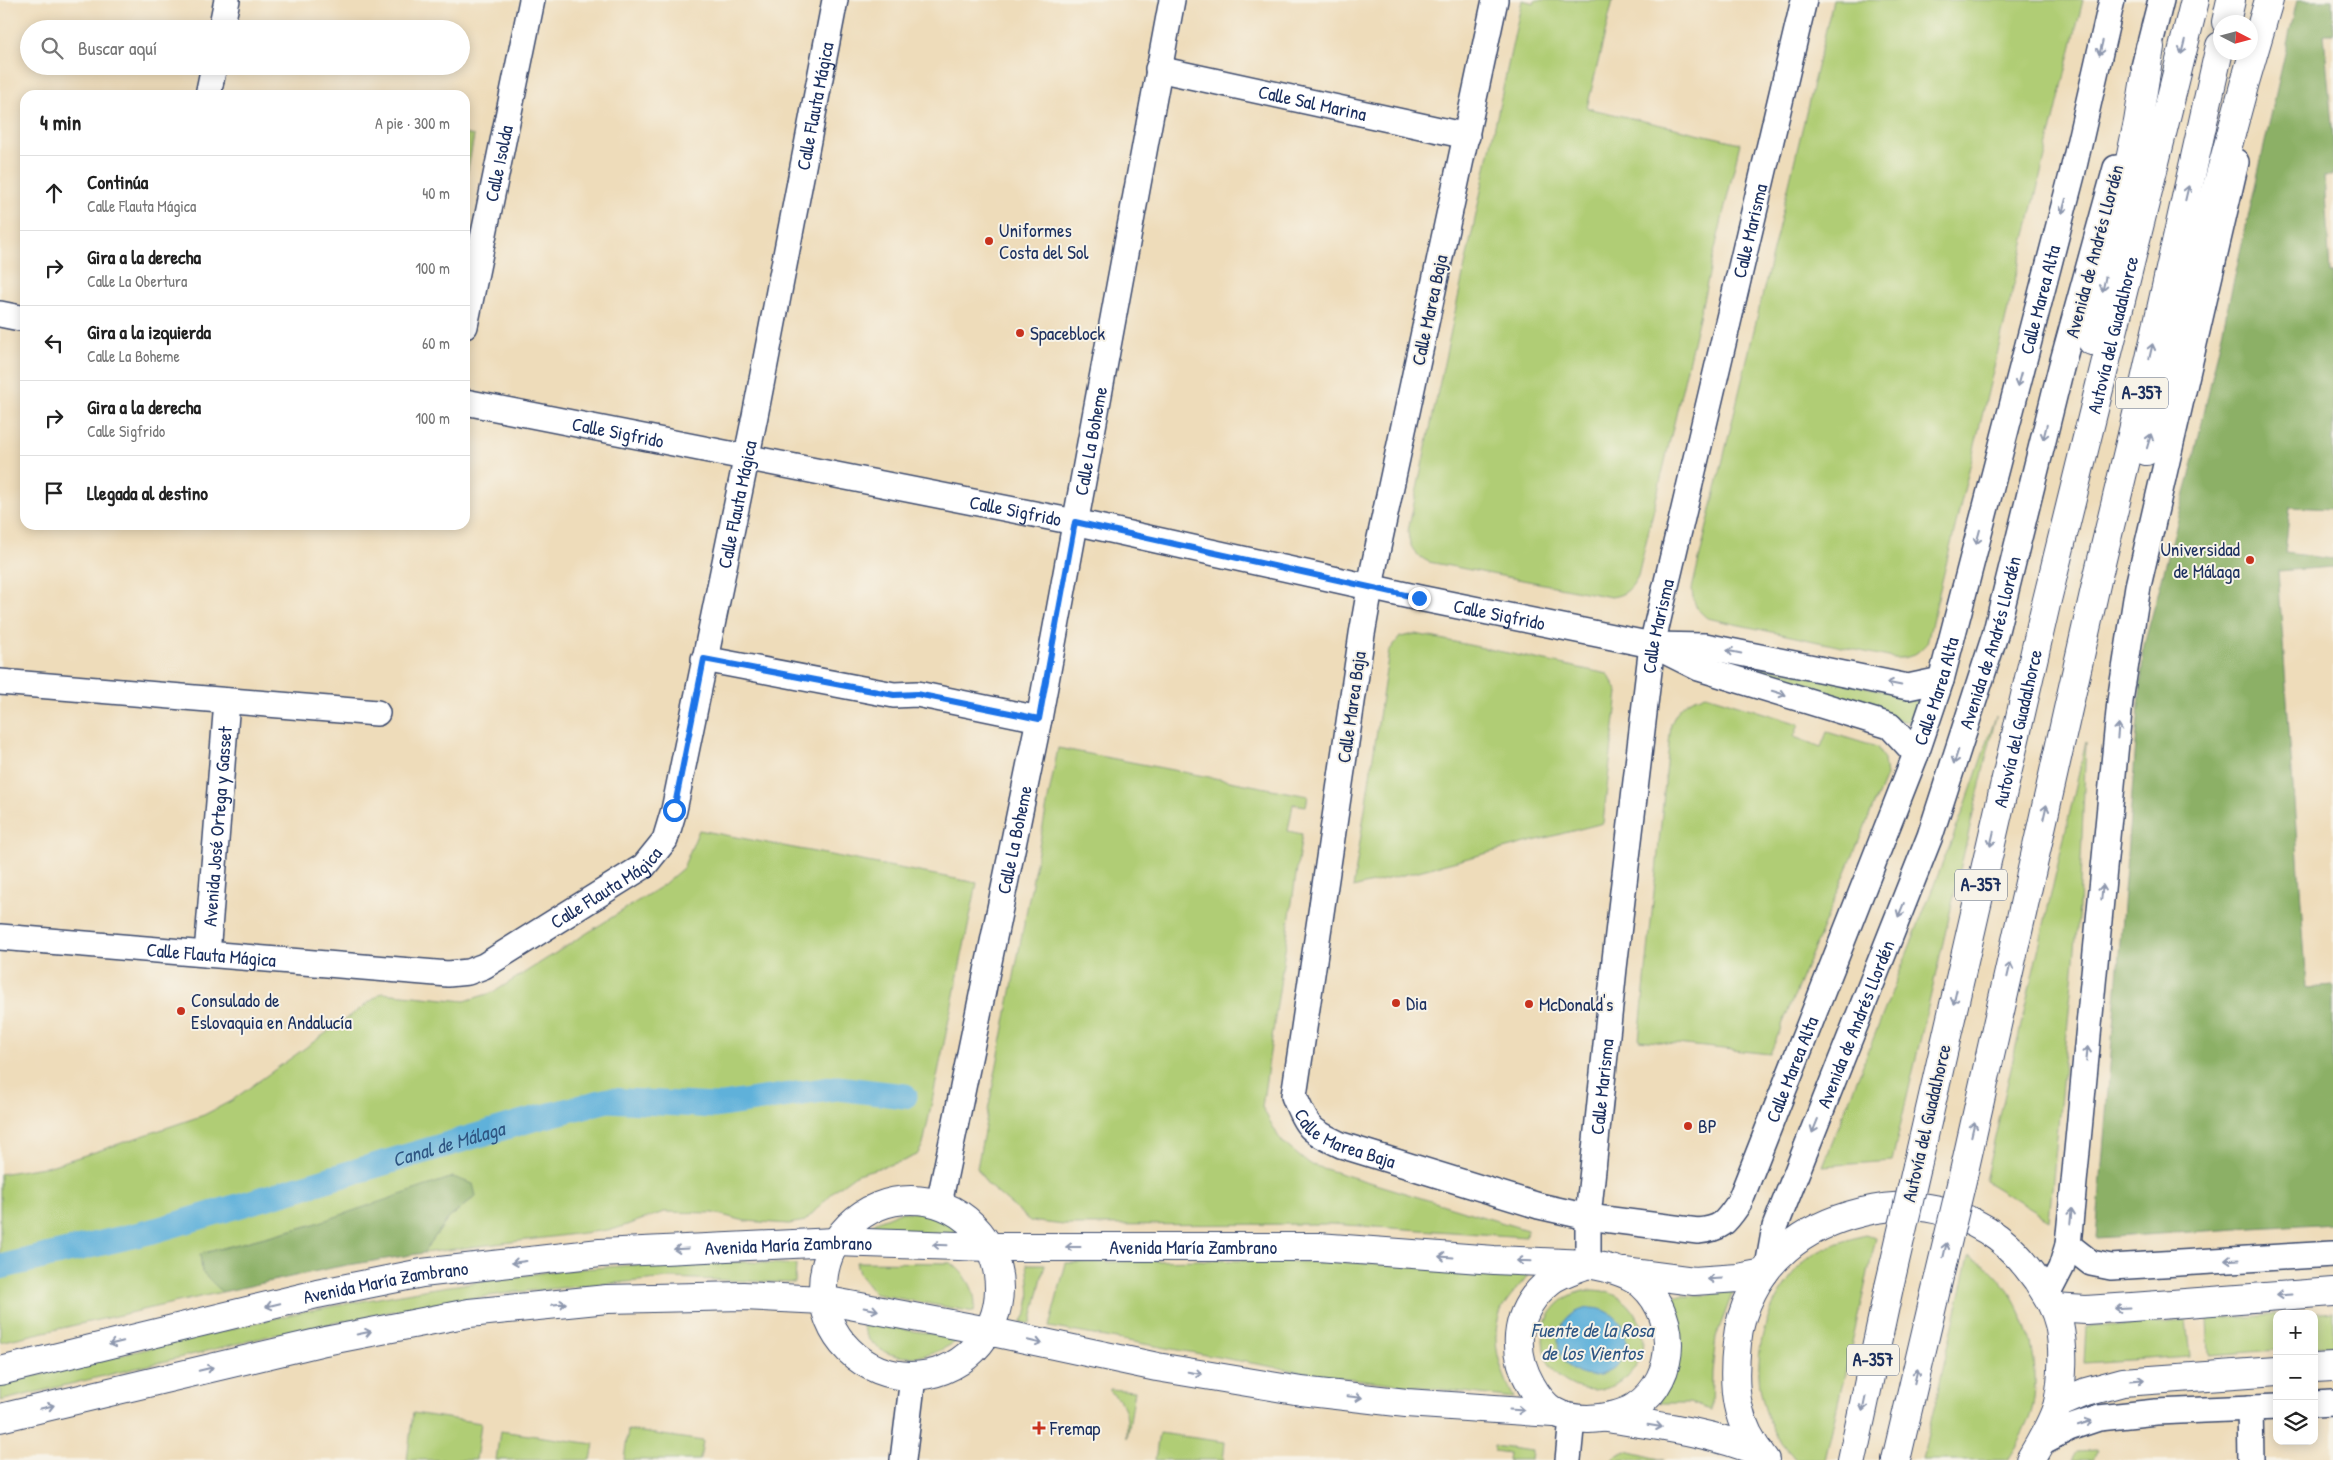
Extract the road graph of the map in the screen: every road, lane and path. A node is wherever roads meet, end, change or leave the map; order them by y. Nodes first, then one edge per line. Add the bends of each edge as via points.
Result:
1 (227, 0) edge
2 (532, 0) edge
3 (836, 0) edge
4 (1172, 0) edge
5 (1495, 0) edge
6 (1804, 0) edge
7 (2112, 0) edge
8 (2160, 0) edge
9 (2195, 0) edge
10 (2231, 0) edge
11 (2270, 0) edge
12 (2228, 15) edge
13 (223, 20) edge
14 (2150, 47) junction
15 (2217, 60) edge
16 (1158, 69) junction
17 (212, 75) edge
18 (209, 90) edge
19 (1467, 136) junction
20 (470, 302) edge
21 (0, 314) edge
22 (20, 317) edge
23 (470, 403) edge
24 (746, 456) junction
25 (1075, 522) junction
26 (1370, 587) junction
27 (2046, 604) junction
28 (1652, 645) junction
29 (704, 659) junction
30 (1941, 680) junction
31 (0, 682) edge
32 (227, 701) junction
33 (377, 713) dead end
34 (1039, 719) junction
35 (2061, 740) junction
36 (1916, 754) junction
37 (0, 937) edge
38 (207, 954) junction
39 (939, 1204) junction
40 (1588, 1217) junction
41 (835, 1242) junction
42 (2068, 1245) junction
43 (989, 1247) junction
44 (2333, 1254) edge
45 (1588, 1264) junction
46 (1766, 1270) junction
47 (1618, 1271) junction
48 (2333, 1292) edge
49 (823, 1300) junction
50 (2050, 1301) junction
51 (988, 1331) junction
52 (2333, 1367) edge
53 (2318, 1368) edge
54 (0, 1371) edge
55 (2273, 1371) edge
56 (913, 1377) junction
57 (1736, 1398) junction
58 (2333, 1403) edge
59 (2058, 1404) junction
60 (2318, 1404) edge
61 (2273, 1407) edge
62 (2250, 1408) junction
63 (1563, 1416) junction
64 (0, 1418) edge
65 (1607, 1418) junction
66 (1898, 1450) edge
67 (1732, 1451) edge
68 (2035, 1451) edge
69 (1762, 1456) edge
70 (903, 1460) edge
71 (1568, 1460) edge
72 (1852, 1460) edge
73 (2251, 1460) edge

1 - 13 street
2 - 20 street, Calle Isolda
3 - 24 street, Calle Flauta Mágica
4 - 16 street, Calle La Boheme
5 - 19 street, Calle Marea Baja
6 - 28 street, Calle Marisma
7 -> 30 street, Calle Marea Alta via 2072,175
8 - 14 street, Avenida de Andrés Llordén
9 -> 27 main road, Autovía del Guadalhorce / A-357
10 - 12 main road
35 -> 11 main road via 2160,402
42 -> 11 street via 2120,701 2138,586 2221,232
14 -> 27 main road via 2138,122 2059,509
14 -> 46 street, Avenida de Andrés Llordén via 2061,368 1995,636 1930,836 1775,1227
35 -> 15 main road, A-357
16 - 19 street, Calle Sal Marina
16 - 25 street, Calle La Boheme
17 - 18 street
19 - 26 street, Calle Marea Baja
21 - 22 street
23 - 24 street, Calle Sigfrido
24 - 25 street, Calle Sigfrido
24 - 29 street, Calle Flauta Mágica
25 - 26 street, Calle Sigfrido
25 - 34 street, Calle La Boheme
26 - 28 street, Calle Sigfrido
26 - 40 street, Calle Marea Baja via 1294,1096 1304,1120 1315,1133 1341,1146 1539,1206
27 -> 72 main road, Autovía del Guadalhorce / A-357, bridge via 1916,1166
30 -> 28 street, Calle Sigfrido via 1908,687 1705,646
28 -> 36 street, Calle Sigfrido via 1699,668 1890,726
28 - 40 street, Calle Marisma
29 - 34 street via 894,695 917,694
29 - 38 street, Calle Flauta Mágica via 665,840 644,866 484,966 448,974
30 - 36 street, Calle Marea Alta
31 - 32 street, Avenida José Ortega y Gasset
32 - 33 street, Avenida José Ortega y Gasset
32 - 38 street, Avenida José Ortega y Gasset
34 - 39 street, Calle La Boheme
66 -> 35 main road, A-357, bridge
36 - 40 street, Calle Marea Alta via 1739,1203 1726,1222 1713,1230 1698,1231
37 - 38 street, Calle Flauta Mágica
39 - 41 main road via 915,1200 884,1204 850,1224
39 - 43 main road via 976,1228
40 - 45 street, Calle Marisma
43 -> 41 main road, Avenida María Zambrano
41 - 49 main road via 824,1270
41 -> 54 main road, Avenida María Zambrano via 600,1253 422,1274 317,1294
44 -> 42 street via 2111,1266 2091,1263
42 - 50 street
45 -> 43 main road, Avenida María Zambrano via 1318,1247
43 - 51 main road via 999,1289 996,1311
45 - 47 main road
45 - 63 main road via 1551,1280 1533,1297 1521,1320 1518,1345 1522,1370 1535,1392
46 -> 47 main road via 1738,1278 1694,1280
46 - 50 main road via 1787,1248 1824,1225 1879,1208 1917,1207 1945,1211 1979,1225 2000,1239 2026,1266
46 - 57 main road via 1747,1304 1738,1333 1734,1368
47 - 65 main road via 1635,1279 1656,1300 1668,1328 1668,1358 1656,1386 1635,1407
48 -> 50 main road via 2086,1310
49 -> 51 main road
49 - 56 main road via 830,1325 851,1352 864,1363 888,1374
64 -> 49 main road via 325,1341 469,1313 607,1299 743,1296
50 - 59 main road via 2059,1324 2062,1350
51 - 56 main road via 969,1354 943,1370
51 -> 63 main road via 1157,1367 1301,1391
52 - 53 main road
59 -> 55 main road via 2123,1382
56 - 70 street
57 - 67 street
57 - 69 main road via 1741,1422
58 - 60 street
59 - 68 main road
61 - 62 street
68 -> 62 street via 2070,1428 2099,1418
62 - 73 street
63 - 65 main road
63 - 71 street
65 -> 67 main road via 1696,1432
67 - 69 main road

